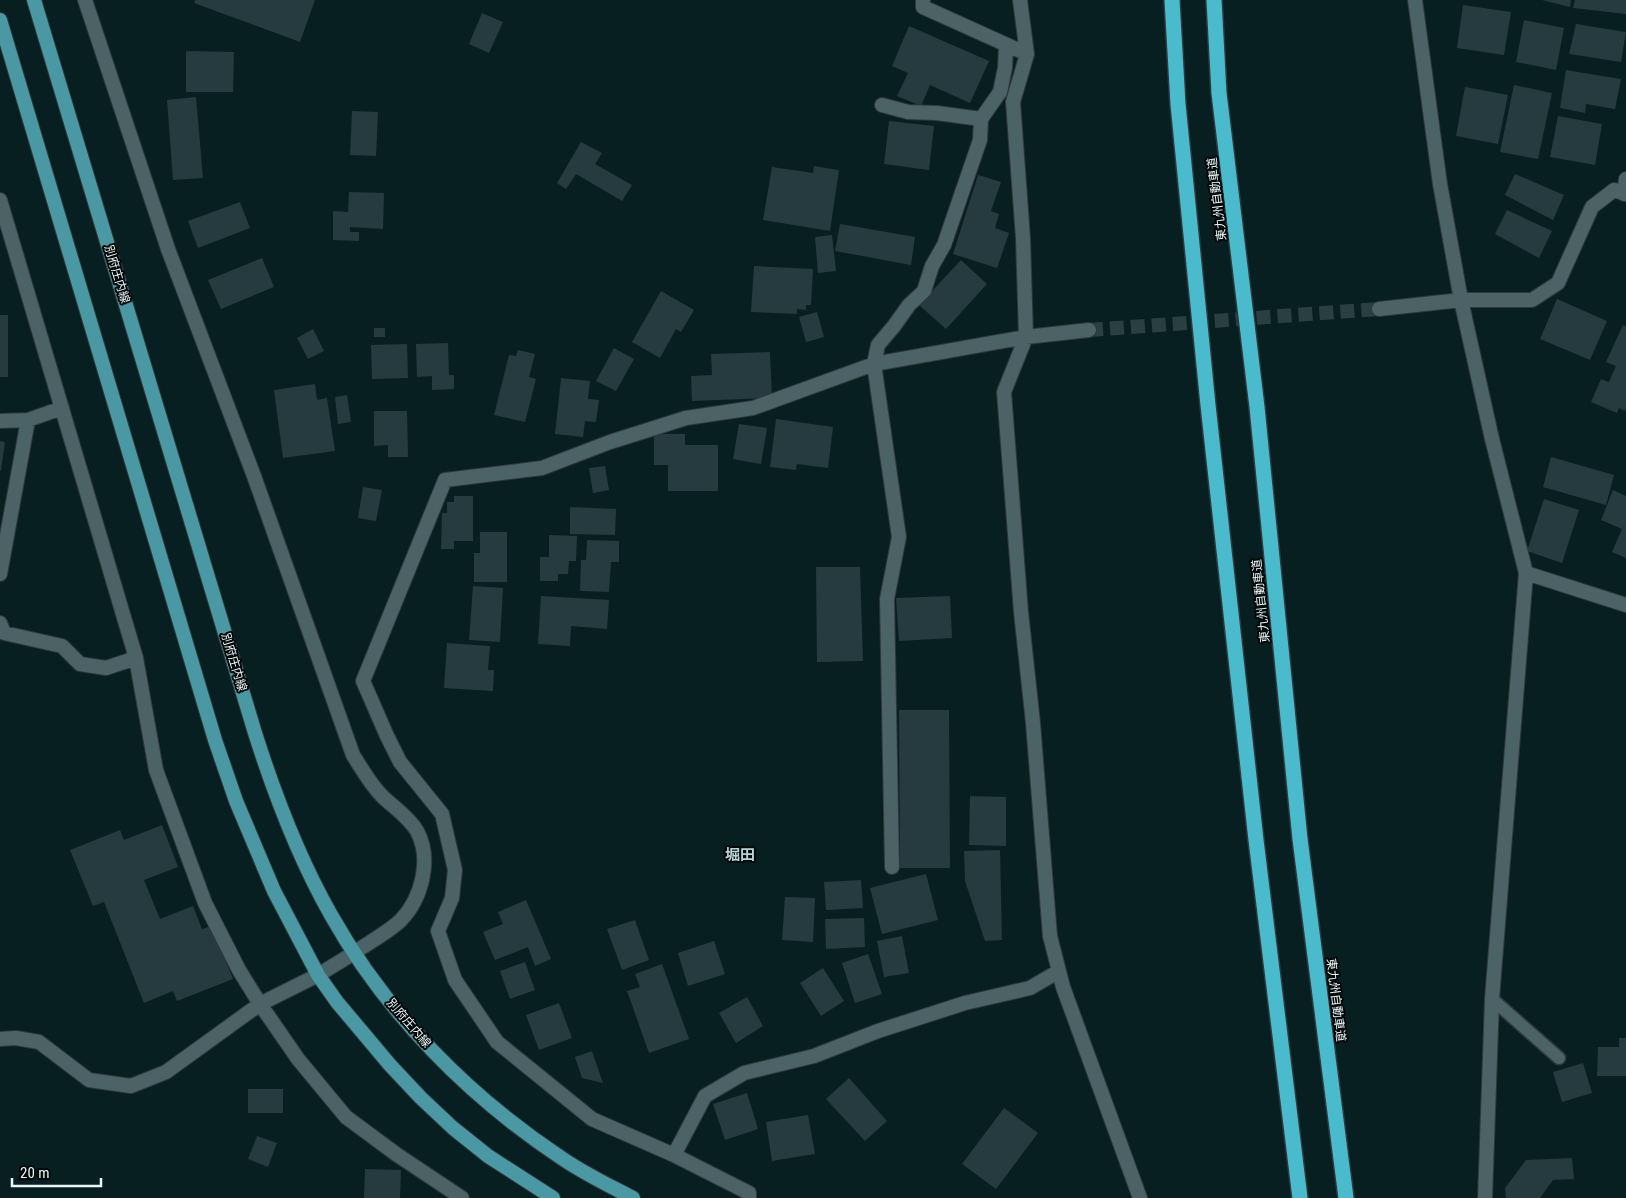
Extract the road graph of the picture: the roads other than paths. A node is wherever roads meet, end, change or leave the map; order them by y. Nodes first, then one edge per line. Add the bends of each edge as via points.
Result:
1 (34, 0) edge
2 (85, 0) edge
3 (923, 0) edge
4 (1020, 0) edge
5 (1163, 0) edge
6 (1172, 0) edge
7 (1214, 0) edge
8 (1415, 0) edge
9 (0, 20) edge
10 (1006, 45) junction
11 (1027, 54) junction
12 (1178, 104) junction
13 (882, 105) dead end
14 (981, 119) junction
15 (1626, 179) edge
16 (1625, 194) edge
17 (0, 200) edge
18 (1461, 300) junction
19 (1378, 309) tunnel mouth
20 (1089, 330) tunnel mouth
21 (1026, 337) junction
22 (874, 364) junction
23 (62, 408) junction
24 (28, 420) junction
25 (0, 421) edge
26 (1526, 573) junction
27 (0, 574) edge
28 (1626, 605) edge
29 (0, 623) edge
30 (136, 658) junction
31 (892, 868) dead end
32 (354, 953) junction
33 (1059, 971) junction
34 (318, 975) junction
35 (1492, 999) junction
36 (260, 1004) junction
37 (0, 1039) edge
38 (1559, 1058) dead end
39 (674, 1155) junction
40 (1299, 1193) edge
41 (1346, 1196) edge
42 (462, 1198) edge
43 (553, 1198) edge
44 (633, 1198) edge
45 (749, 1198) edge
46 (1140, 1198) edge
47 (1485, 1198) edge

1 - 32 main road, 別府庄内線 via 272,785 309,872
2 - 32 street via 168,249 254,476 353,755 380,795 417,831 424,852 424,873 416,898 400,920
3 - 10 street via 923,7
4 - 11 street
5 - 12 highway
6 - 12 highway
7 - 41 highway, 東九州自動車道 via 1219,93 1257,407 1300,840
8 - 18 street via 1440,184
9 - 34 main road via 215,740 236,801 274,891
10 - 11 street
10 - 14 street via 1000,92
11 - 21 street via 1013,102
12 - 40 highway via 1213,454
13 - 14 street via 908,112
14 - 22 street via 980,140 944,245 932,266 924,291 878,345
15 - 16 street
16 - 18 street via 1614,190 1592,207 1558,283 1532,300
17 - 23 street
18 - 19 street
18 - 26 street
20 - 21 street
21 - 22 street
21 - 33 street via 1004,392 1050,936
22 - 31 street via 899,538 887,599
22 - 39 street via 753,408 686,418 542,468 445,480 363,681 400,762 442,814 455,870 452,898 438,932 455,980 497,1042 592,1119
23 - 24 street
23 - 30 street
24 - 25 street
24 - 27 street
26 - 28 street
26 - 35 street
29 - 30 street via 4,633 62,646 80,664 106,668
30 - 36 street via 156,770 172,815 205,903
32 - 34 street
32 - 44 main road, 別府庄内線 via 379,990 432,1050 492,1106 564,1160
33 - 39 street via 1030,988 966,1003 878,1031 814,1056 744,1073 705,1096
33 - 46 street
34 - 36 street
34 - 43 main road via 337,1002 421,1098 488,1156
35 - 38 lane
35 - 47 street
36 - 37 street via 166,1072 131,1086 89,1080 39,1042
36 - 42 street via 298,1059 346,1117
39 - 45 street via 749,1193

